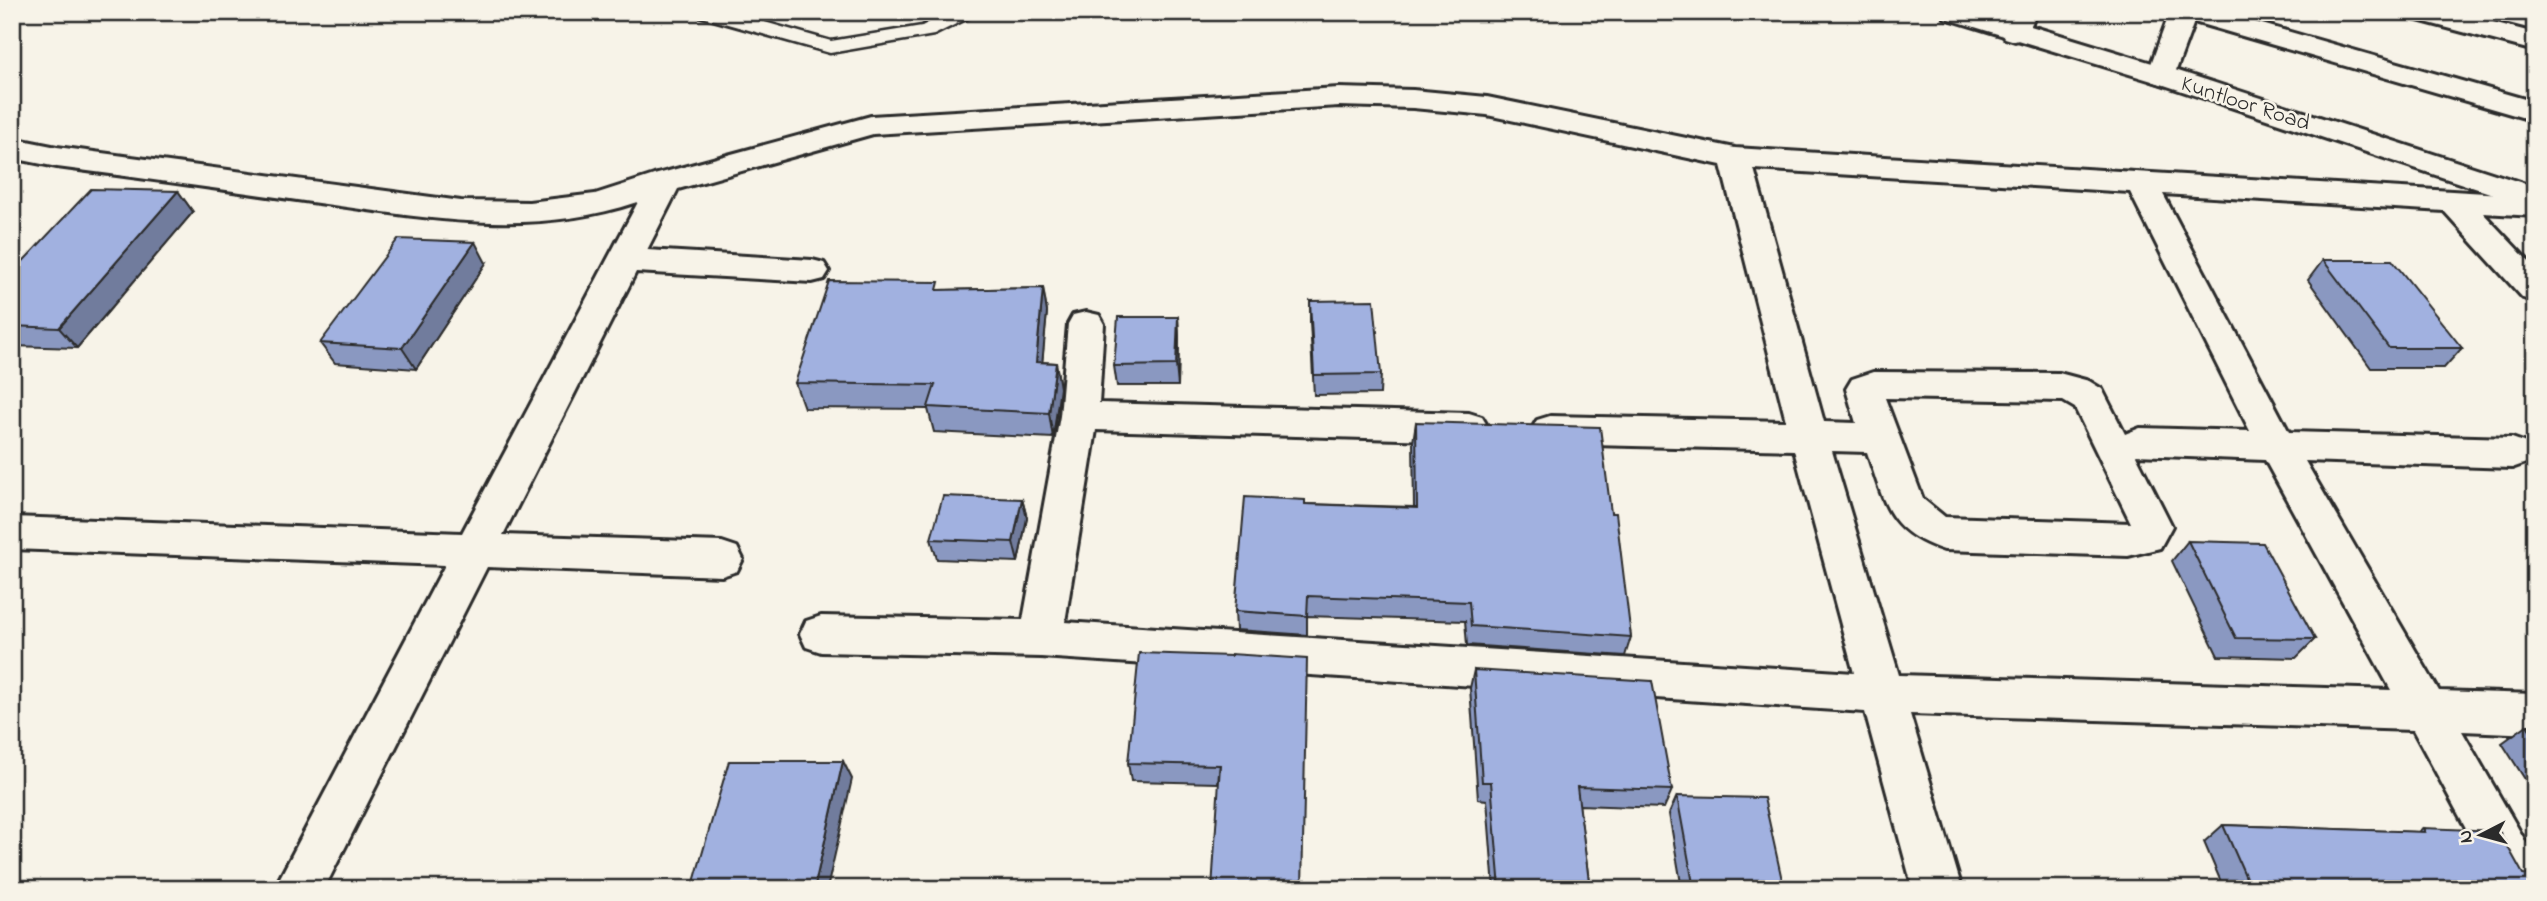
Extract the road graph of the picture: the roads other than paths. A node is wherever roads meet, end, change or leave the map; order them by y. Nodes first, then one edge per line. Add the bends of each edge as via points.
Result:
1 (706, 12) edge
2 (965, 12) edge
3 (1955, 12) edge
4 (2186, 12) edge
5 (2420, 12) edge
6 (2019, 22) edge
7 (2535, 42) edge
8 (2162, 75) junction
9 (2535, 112) edge
10 (12, 148) edge
11 (1735, 158) junction
12 (665, 182) junction
13 (2141, 182) junction
14 (2535, 198) edge
15 (2451, 199) junction
16 (2535, 206) edge
17 (625, 260) junction
18 (812, 271) dead end
19 (2535, 290) edge
20 (1086, 324) dead end
21 (1079, 416) junction
22 (1809, 437) junction
23 (1881, 438) junction
24 (2140, 442) dead end
25 (2278, 448) junction
26 (2512, 453) dead end
27 (12, 533) edge
28 (473, 552) junction
29 (722, 559) dead end
30 (821, 634) dead end
31 (1041, 639) junction
32 (1884, 694) junction
33 (2428, 711) junction
34 (2535, 714) edge
35 (298, 889) edge
36 (1938, 889) edge
37 (2526, 889) edge

1 - 2 lane via 830,47 927,31
3 - 6 street, Kuntloor Road
4 - 8 street
4 - 9 street
5 - 7 street
6 - 8 street, Kuntloor Road
8 - 14 street, Kuntloor Road
10 - 12 street via 461,212 529,213 598,204
11 - 12 street via 1487,106 1339,97 871,125
11 - 13 street
11 - 22 street
12 - 17 street
13 - 15 street
13 - 25 street
15 - 16 street
15 - 19 street
17 - 18 street
17 - 28 street
20 - 21 street
21 - 22 street
21 - 31 street
22 - 23 street
22 - 32 street
23 - 23 street via 1905,503 1925,528 1944,534 2128,540 2146,537 2152,526 2089,399 2077,391 2059,386 1873,385 1865,389 1866,398
24 - 25 street
25 - 26 street
25 - 33 street
27 - 28 street
28 - 29 street
28 - 35 street
30 - 31 street
31 - 32 street
32 - 33 street
32 - 36 street
33 - 34 street
33 - 37 street

